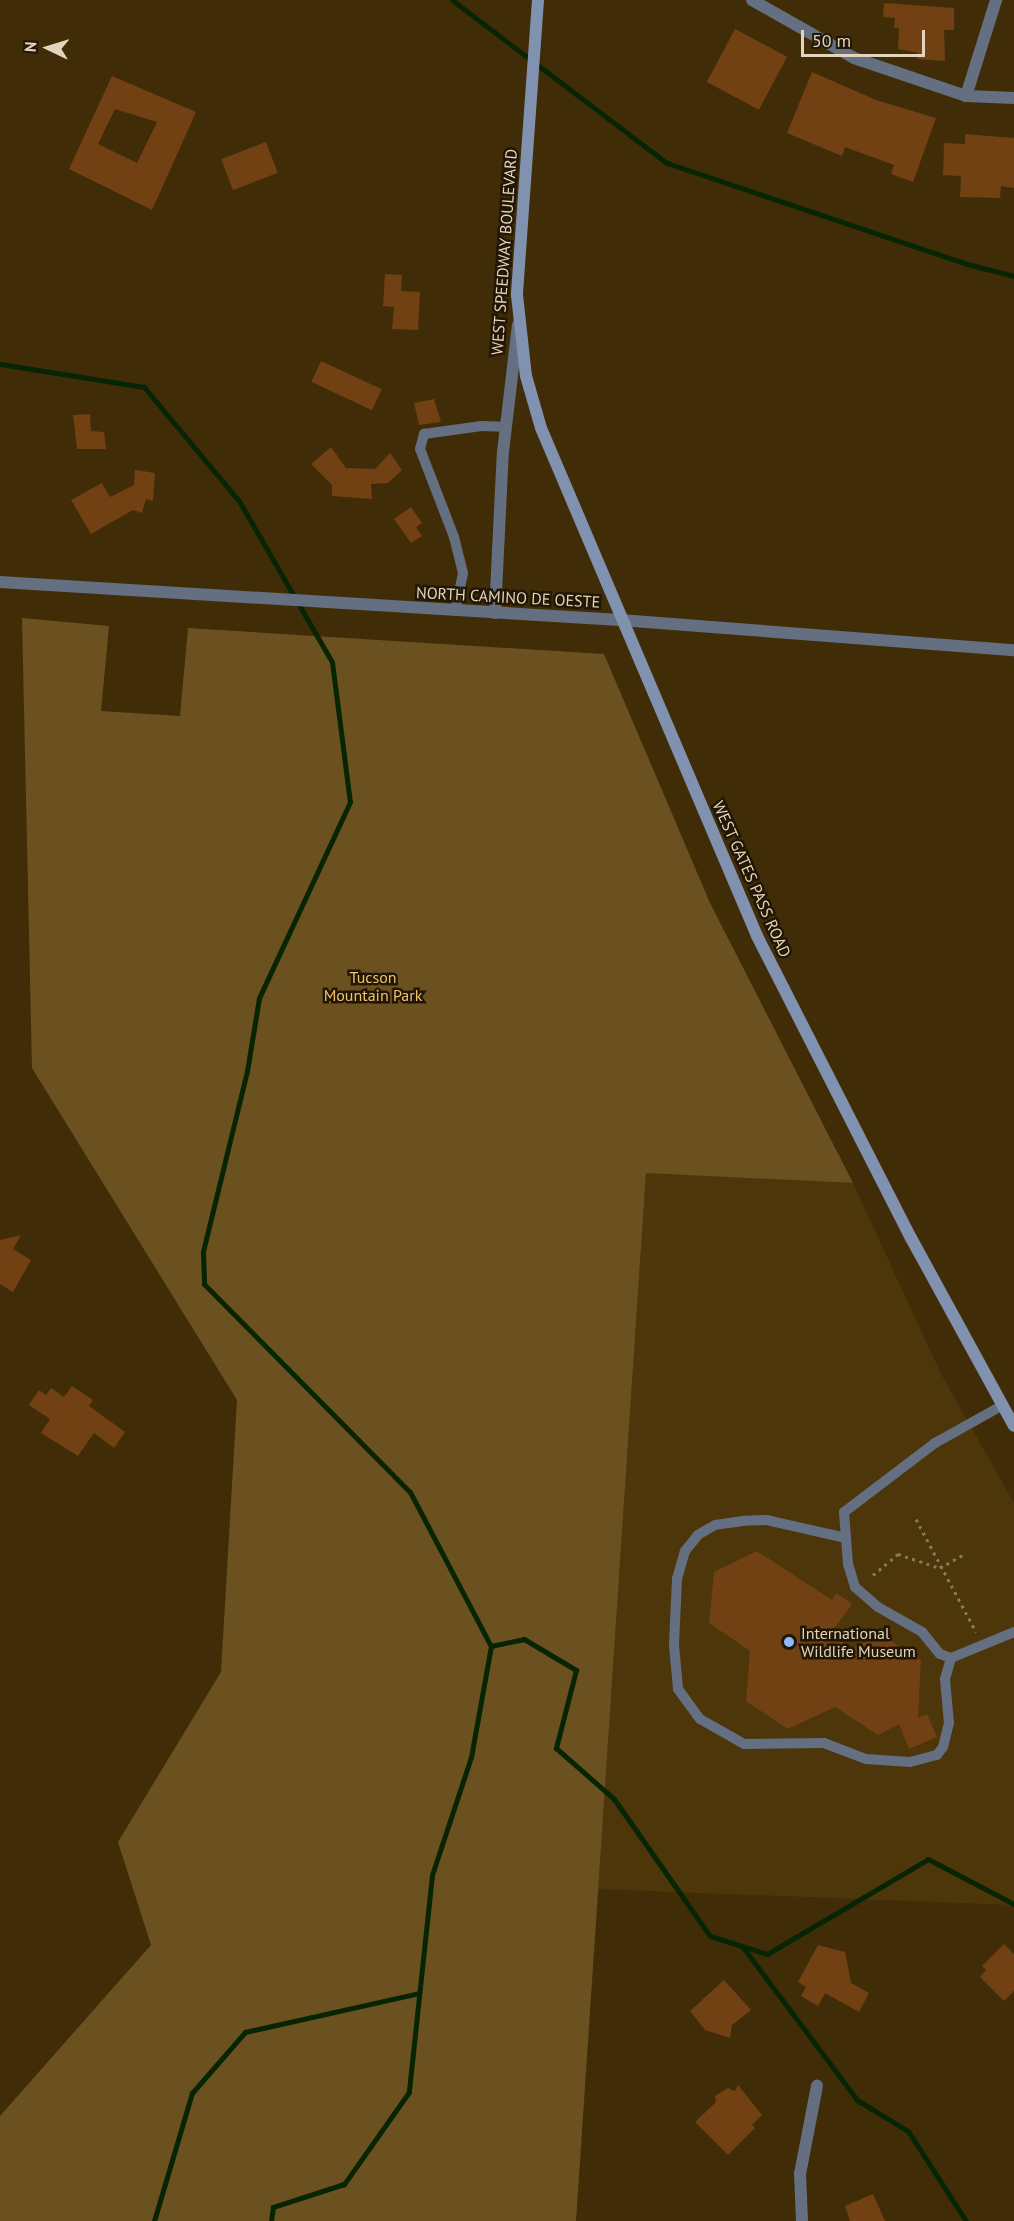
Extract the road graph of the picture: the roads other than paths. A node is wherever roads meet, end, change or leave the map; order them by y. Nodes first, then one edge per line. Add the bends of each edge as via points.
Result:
1 (538, 0) edge
2 (752, 0) edge
3 (996, 0) edge
4 (966, 96) junction
5 (1014, 98) edge
6 (519, 321) junction
7 (505, 427) junction
8 (0, 582) edge
9 (455, 611) junction
10 (495, 613) junction
11 (620, 620) junction
12 (1014, 650) edge
13 (1003, 1406) junction
14 (1014, 1426) edge
15 (846, 1538) junction
16 (1014, 1632) edge
17 (951, 1658) junction
18 (817, 2086) dead end
19 (802, 2221) edge

1 - 6 main road, WEST SPEEDWAY BOULEVARD
2 - 4 street via 854,58
3 - 4 street
4 - 5 street
6 - 7 street, WEST SPEEDWAY BOULEVARD
6 - 11 main road, WEST GATES PASS ROAD via 526,376 541,428
7 - 9 lane via 424,434 420,449 454,537 463,573
7 - 10 street, WEST SPEEDWAY BOULEVARD
8 - 9 street, NORTH CAMINO DE OESTE
9 - 10 street, NORTH CAMINO DE OESTE
10 - 11 street, NORTH CAMINO DE OESTE
11 - 12 street, NORTH CAMINO DE OESTE
11 - 13 main road, WEST GATES PASS ROAD via 757,936 900,1216
13 - 14 main road, WEST GATES PASS ROAD
13 - 15 lane via 935,1443 843,1512
15 - 17 lane via 855,1587 878,1607 922,1632 940,1654
15 - 17 lane via 766,1520 743,1521 716,1526 699,1535 685,1551 676,1580 674,1645 678,1689 700,1719 744,1744 824,1743 866,1759 910,1762 937,1755 943,1747 949,1724 945,1679
16 - 17 lane
18 - 19 street via 800,2174

